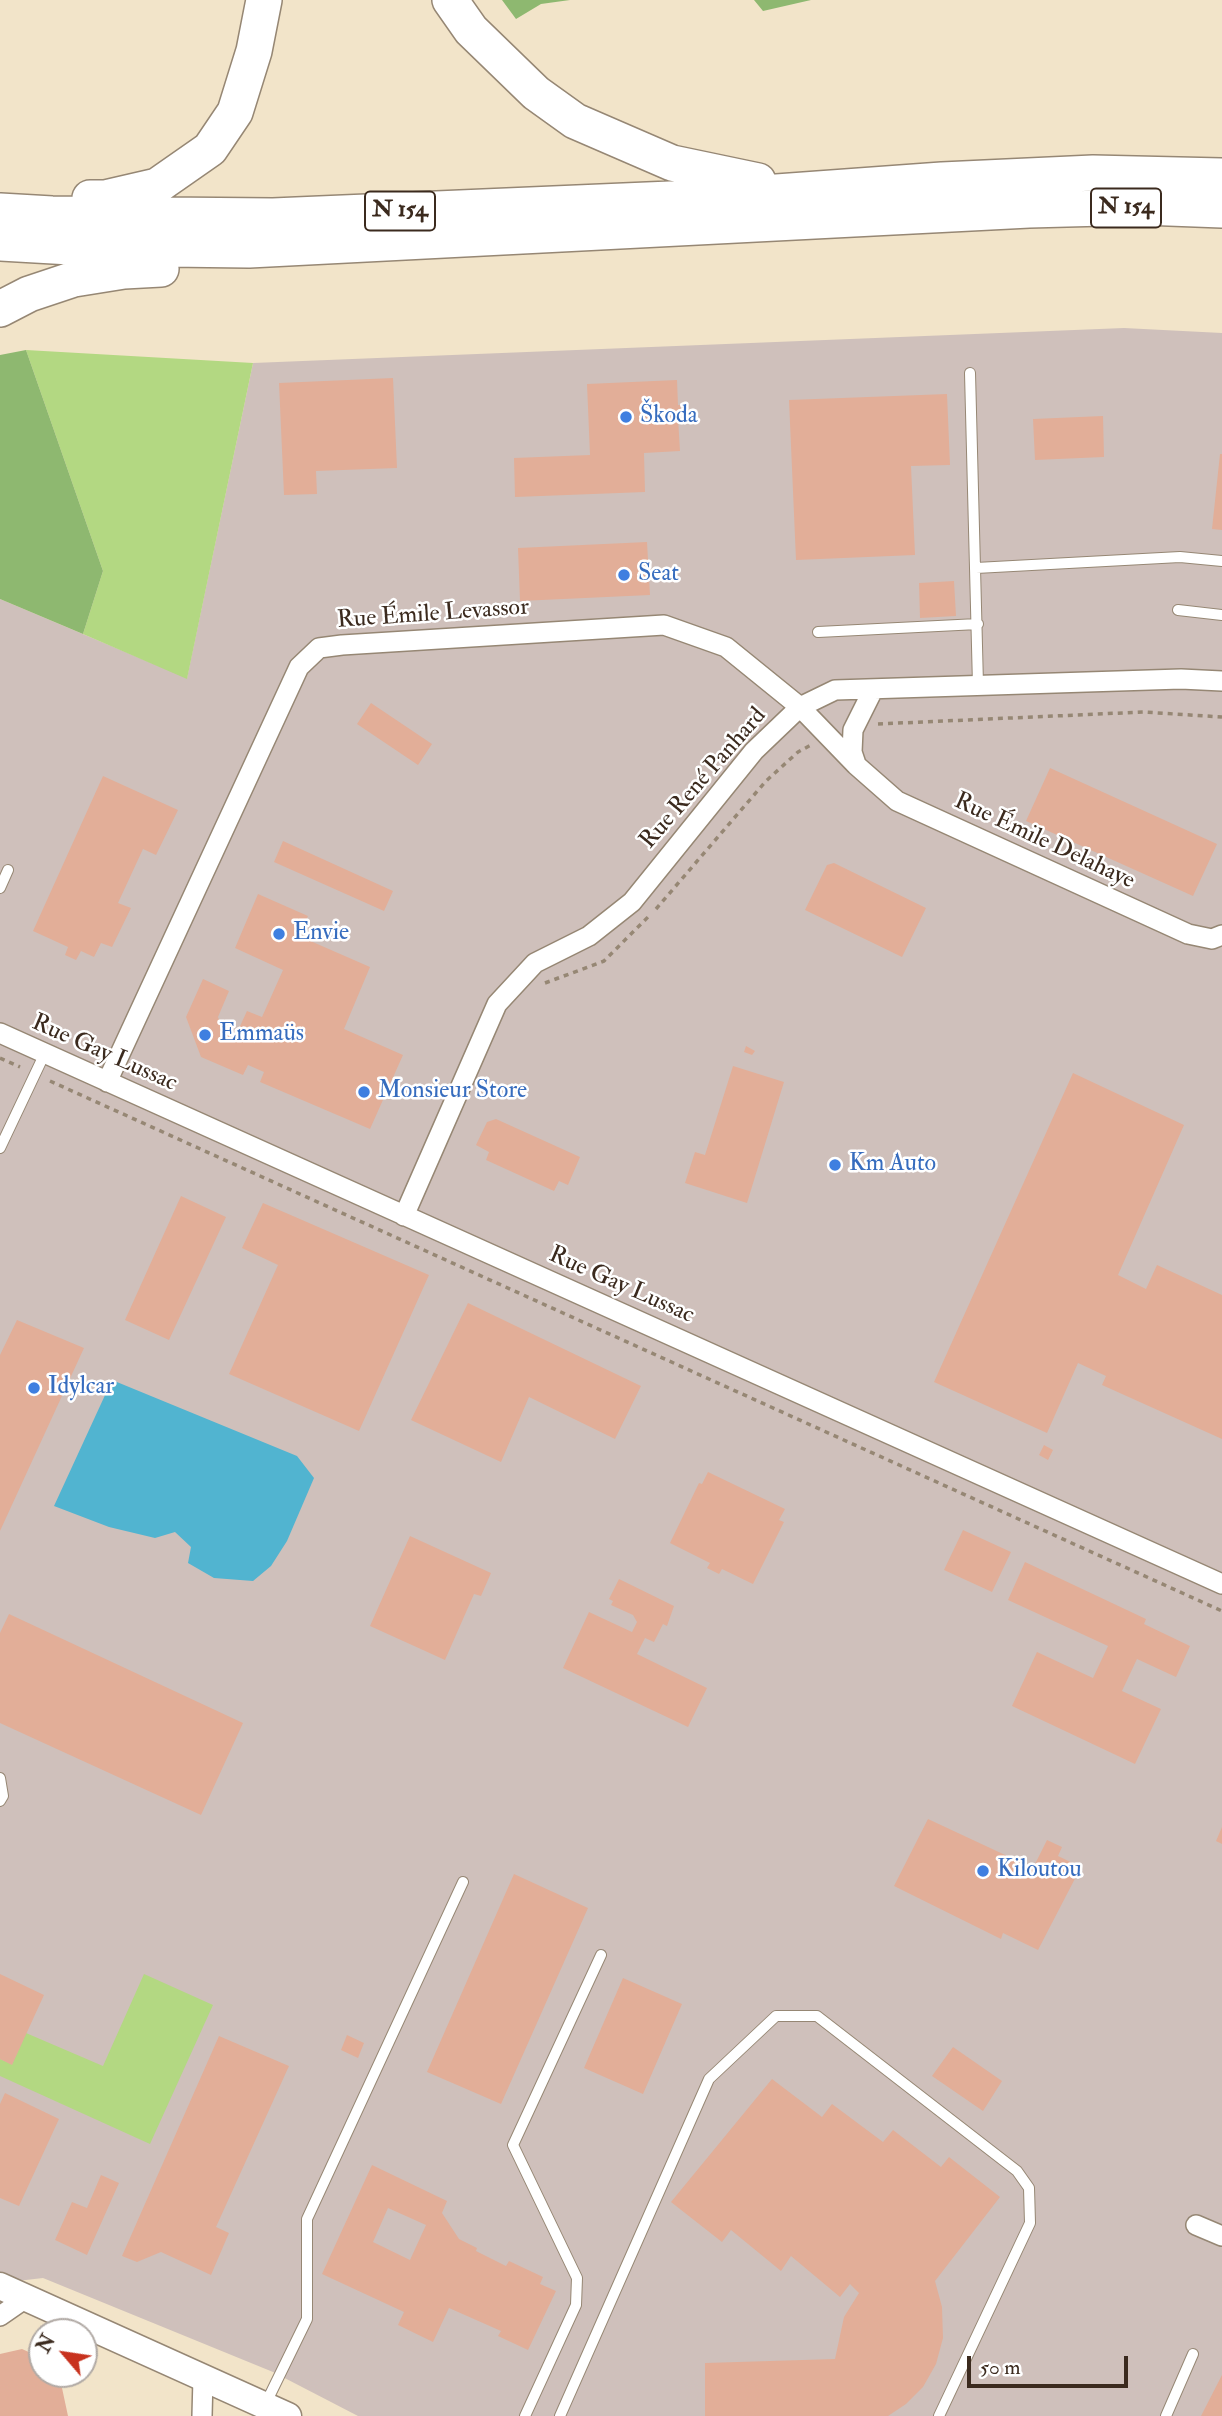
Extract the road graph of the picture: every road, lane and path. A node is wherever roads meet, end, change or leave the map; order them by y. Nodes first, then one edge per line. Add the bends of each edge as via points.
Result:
1 (264, 0) edge
2 (450, 0) edge
3 (1222, 176) edge
4 (799, 190) junction
5 (0, 203) edge
6 (1222, 210) edge
7 (0, 211) edge
8 (0, 243) edge
9 (249, 250) junction
10 (0, 309) edge
11 (970, 373) dead end
12 (1222, 561) edge
13 (976, 568) junction
14 (1178, 610) dead end
15 (1222, 615) edge
16 (978, 624) junction
17 (818, 632) dead end
18 (1222, 681) edge
19 (978, 685) junction
20 (873, 690) junction
21 (800, 707) junction
22 (1222, 717) edge
23 (853, 730) junction
24 (829, 736) junction
25 (856, 765) junction
26 (8, 870) dead end
27 (0, 888) edge
28 (1222, 935) edge
29 (534, 987) dead end
30 (0, 1033) edge
31 (45, 1053) junction
32 (0, 1058) edge
33 (35, 1074) junction
34 (107, 1082) junction
35 (0, 1148) edge
36 (404, 1216) junction
37 (385, 1232) junction
38 (1222, 1584) edge
39 (1222, 1611) edge
40 (0, 1778) edge
41 (0, 1801) edge
42 (463, 1882) dead end
43 (601, 1955) dead end
44 (1196, 2225) dead end
45 (1222, 2236) edge
46 (0, 2286) edge
47 (26, 2298) junction
48 (0, 2316) edge
49 (1193, 2354) dead end
50 (204, 2378) junction
51 (276, 2411) edge
52 (202, 2416) edge
53 (524, 2416) edge
54 (560, 2416) edge
55 (939, 2416) edge
56 (1166, 2416) edge

1 - 5 highway via 235,112 210,149 157,186 105,198
2 - 4 highway via 471,30 536,93 575,121 671,163
3 - 4 highway, N 154 via 1093,173
4 - 7 highway, N 154 via 272,216
6 - 9 highway, N 154 via 1029,210
8 - 9 highway, N 154
9 - 10 highway via 190,267 74,279
11 - 13 lane
12 - 13 lane via 1181,558
13 - 16 lane
14 - 15 lane
16 - 17 lane
16 - 19 lane
18 - 19 street, Rue René Panhard
19 - 20 street, Rue René Panhard
20 - 21 street, Rue René Panhard via 835,690
20 - 23 street
21 - 24 street, Rue Émile Delahaye
21 - 34 street, Rue Émile Levassor via 726,647 664,625 319,648 299,667
21 - 36 street, Rue René Panhard via 754,751 632,902 589,936 535,963 497,1004
22 - 23 path via 1143,712 871,724
23 - 25 street
24 - 25 street, Rue Émile Delahaye
24 - 29 path via 798,751 766,781 636,932 604,961
25 - 28 street, Rue Émile Delahaye via 897,801 1188,934 1212,939
26 - 27 lane
30 - 31 street, Rue Gay Lussac
31 - 33 lane
31 - 34 street, Rue Gay Lussac
32 - 33 path
33 - 35 lane
33 - 37 path
34 - 36 street, Rue Gay Lussac
36 - 37 path
36 - 38 street, Rue Gay Lussac
37 - 39 path
40 - 41 lane via 4,1796
42 - 51 lane via 307,2219 307,2319
43 - 53 lane via 513,2145 577,2278 576,2305
44 - 45 street
46 - 47 street
47 - 48 street
47 - 50 street
49 - 56 lane
50 - 51 street
50 - 52 street
54 - 55 lane via 709,2079 776,2016 817,2016 1017,2171 1029,2188 1030,2223

